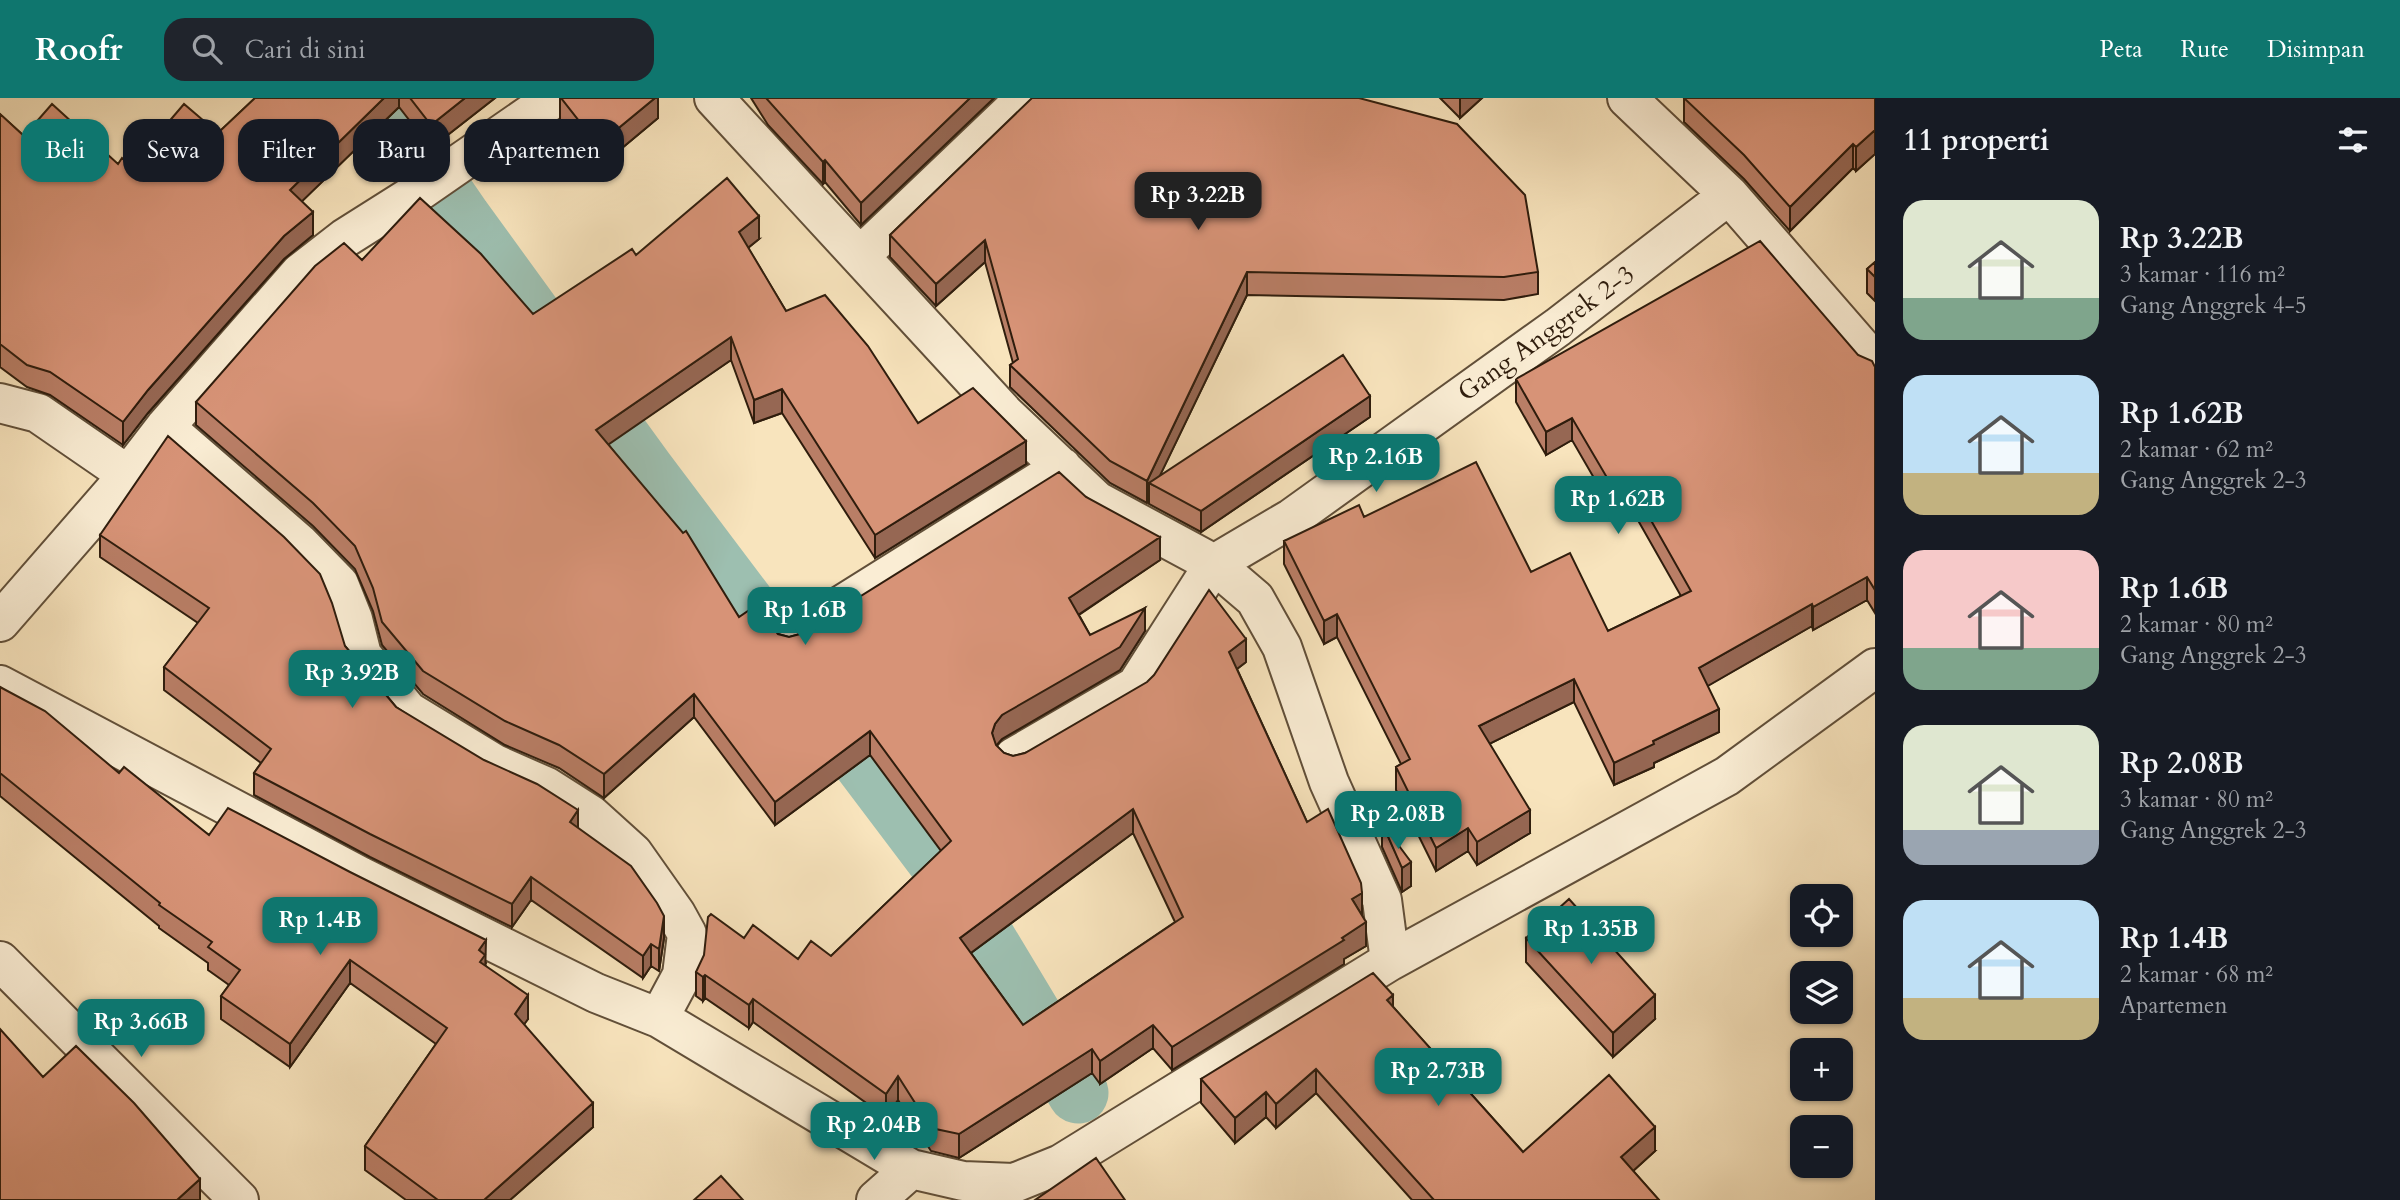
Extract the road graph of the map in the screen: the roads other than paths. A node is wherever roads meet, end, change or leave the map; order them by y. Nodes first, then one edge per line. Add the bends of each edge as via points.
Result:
1 (554, 98) edge
2 (713, 98) edge
3 (1021, 98) edge
4 (1627, 98) edge
5 (1729, 195) junction
6 (860, 256) junction
7 (1875, 363) edge
8 (0, 403) edge
9 (165, 426) junction
10 (1062, 467) junction
11 (128, 475) junction
12 (1214, 564) junction
13 (0, 622) edge
14 (789, 638) edge
15 (1875, 668) edge
16 (0, 685) edge
17 (1014, 757) edge
18 (0, 961) edge
19 (1390, 961) junction
20 (659, 1018) junction
21 (911, 1169) junction
22 (239, 1200) edge
23 (876, 1200) edge

1 - 9 street via 300,273
2 - 6 street
3 - 6 street
4 - 5 street
5 - 7 street
5 - 12 street, Gang Anggrek 2-3 via 1558,327 1292,519
6 - 10 street via 1005,414
8 - 11 street via 38,413
9 - 11 street
9 - 20 street via 339,584 362,655 408,711 495,764 547,787 591,815 633,853 687,934 682,975
10 - 12 street via 1097,501
10 - 14 street
11 - 13 street
12 - 17 street, Gang Anggrek 2-3 via 1136,686
12 - 19 street via 1255,599 1282,647 1329,782 1382,900
15 - 19 street via 1727,776
16 - 20 street via 360,876 596,993
18 - 22 street
19 - 21 street via 1062,1164 1014,1183 963,1181
20 - 21 street
21 - 23 street

